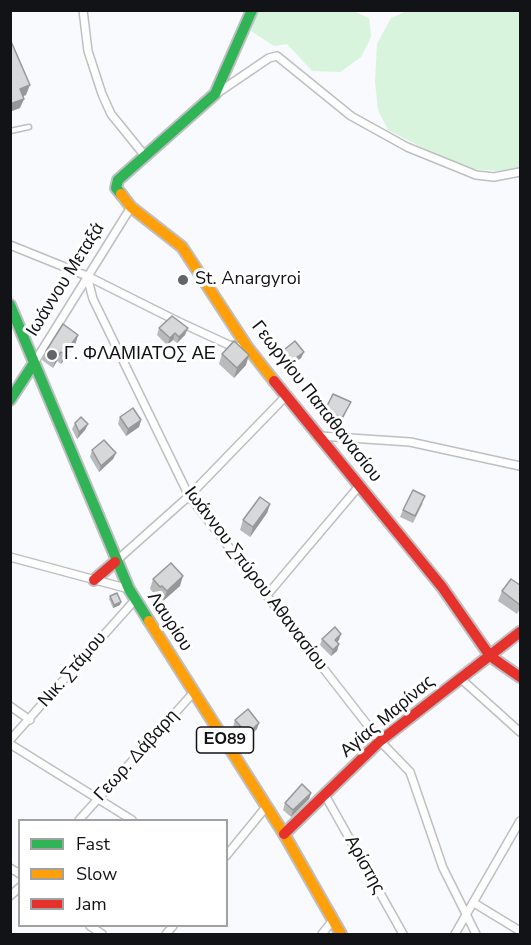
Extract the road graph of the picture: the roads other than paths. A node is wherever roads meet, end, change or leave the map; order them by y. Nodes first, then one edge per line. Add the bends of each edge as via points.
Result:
1 (83, 10) edge
2 (252, 10) edge
3 (215, 94) junction
4 (29, 127) dead end
5 (10, 130) edge
6 (145, 156) junction
7 (520, 172) edge
8 (131, 207) junction
9 (10, 245) edge
10 (87, 276) junction
11 (10, 305) edge
12 (248, 348) junction
13 (34, 363) junction
14 (286, 396) junction
15 (10, 400) edge
16 (320, 436) junction
17 (520, 466) edge
18 (360, 485) junction
19 (189, 496) junction
20 (10, 557) edge
21 (115, 562) junction
22 (94, 580) junction
23 (129, 590) junction
24 (267, 595) junction
25 (135, 600) junction
26 (520, 632) edge
27 (490, 656) junction
28 (520, 677) edge
29 (460, 678) junction
30 (194, 692) junction
31 (10, 706) edge
32 (30, 720) junction
33 (520, 732) edge
34 (380, 741) junction
35 (10, 742) edge
36 (325, 795) junction
37 (98, 799) junction
38 (266, 807) junction
39 (81, 819) edge
40 (130, 819) edge
41 (520, 821) edge
42 (284, 834) junction
43 (228, 854) edge
44 (474, 903) junction
45 (466, 916) junction
46 (333, 920) junction
47 (520, 931) edge
48 (322, 934) edge
49 (341, 934) edge
50 (403, 934) edge
51 (455, 934) edge
52 (476, 934) edge

1 - 6 street via 88,51 102,94 111,114
2 - 3 street, Γεωργίου Παπαθανασίου
3 - 6 street, Γεωργίου Παπαθανασίου
3 - 7 street via 277,56 351,116 406,147 476,175 494,177
4 - 5 lane
6 - 8 street, Γεωργίου Παπαθανασίου via 115,184
8 - 10 street, Ιωάννου Μεταξά
8 - 12 street, Γεωργίου Παπαθανασίου via 182,247
9 - 10 street
10 - 12 street via 229,345
10 - 13 street, Ιωάννου Μεταξά
10 - 19 street, Ιωάννου Σπύρου Αθανασίου via 93,299
11 - 13 street, Λαυρίου / ΕΟ89
12 - 14 street, Γεωργίου Παπαθανασίου
13 - 15 street, Ιωάννου Μεταξά
13 - 21 street, Λαυρίου / ΕΟ89
14 - 16 street, Γεωργίου Παπαθανασίου
14 - 19 street
16 - 17 street via 410,442
16 - 18 street, Γεωργίου Παπαθανασίου
18 - 24 street
18 - 27 street, Γεωργίου Παπαθανασίου via 442,587
19 - 21 street
19 - 24 street, Ιωάννου Σπύρου Αθανασίου
20 - 22 street
21 - 22 street
21 - 23 street, Λαυρίου / ΕΟ89
22 - 23 street
23 - 25 street, Λαυρίου / ΕΟ89
24 - 34 street, Ιωάννου Σπύρου Αθανασίου
25 - 30 street, Λαυρίου / ΕΟ89
25 - 32 street, Νικ. Στάμου
26 - 27 street, Αγίας Μαρίνας
27 - 28 street, Γεωργίου Παπαθανασίου
27 - 29 street, Αγίας Μαρίνας
29 - 33 street
29 - 34 street, Αγίας Μαρίνας
30 - 37 street, Γεωρ. Δάβαρη
30 - 38 street, Λαυρίου / ΕΟ89
31 - 32 street
32 - 35 street, Νικ. Στάμου
34 - 36 street, Αγίας Μαρίνας
34 - 45 street, Ιωάννου Σπύρου Αθανασίου via 414,779 425,820
35 - 37 street
36 - 42 street, Αγίας Μαρίνας
36 - 50 street, Αρίστης
37 - 39 street, Γεωρ. Δάβαρη
37 - 40 street
38 - 42 street, Λαυρίου / ΕΟ89
38 - 43 street
41 - 44 street
42 - 46 street, Λαυρίου / ΕΟ89
44 - 45 street
44 - 47 street
45 - 51 street
45 - 52 street, Ιωάννου Σπύρου Αθανασίου
46 - 48 street
46 - 49 street, Λαυρίου / ΕΟ89

